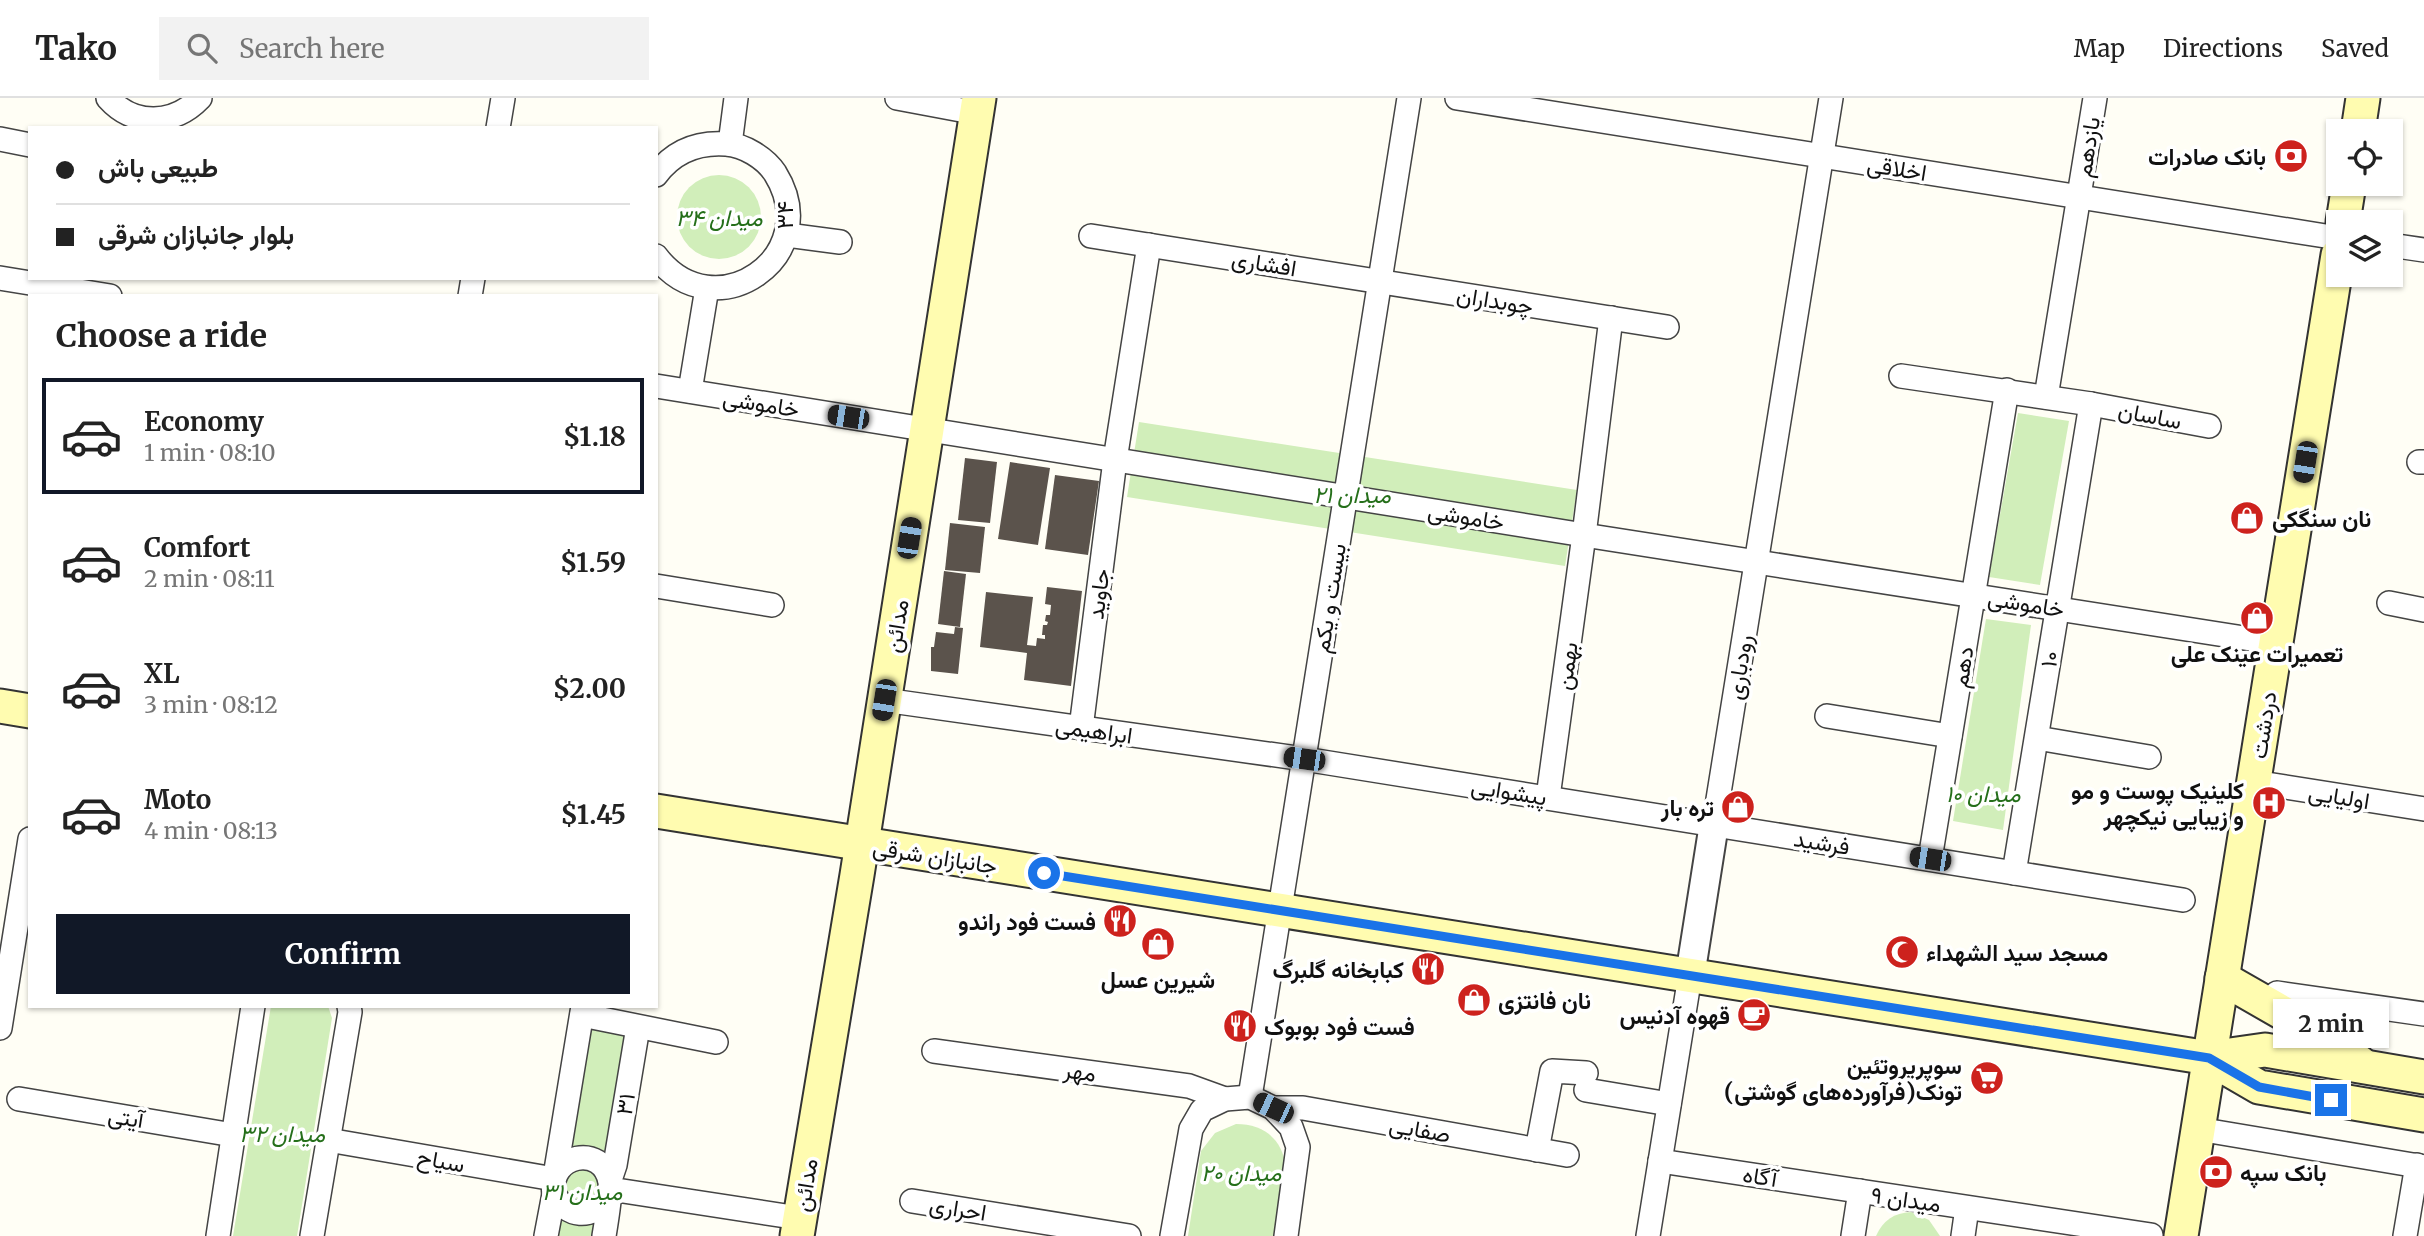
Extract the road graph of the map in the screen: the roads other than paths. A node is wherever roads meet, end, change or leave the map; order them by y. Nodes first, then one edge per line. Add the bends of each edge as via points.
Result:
1 (503, 98) edge
2 (736, 98) edge
3 (897, 98) edge
4 (1409, 98) edge
5 (1457, 98) edge
6 (1830, 98) edge
7 (2095, 98) edge
8 (2363, 98) edge
9 (108, 99) edge
10 (978, 105) edge
11 (185, 113) edge
12 (2360, 119) edge
13 (118, 126) edge
14 (498, 126) edge
15 (0, 139) edge
16 (730, 144) junction
17 (28, 145) edge
18 (1821, 156) junction
19 (658, 172) edge
20 (2079, 197) junction
21 (787, 235) junction
22 (1091, 236) dead end
23 (2326, 236) edge
24 (840, 242) dead end
25 (1149, 245) junction
26 (2403, 248) edge
27 (2424, 250) edge
28 (658, 258) edge
29 (0, 278) edge
30 (1380, 281) junction
31 (2333, 287) edge
32 (707, 288) junction
33 (98, 294) edge
34 (1611, 318) junction
35 (1667, 327) dead end
36 (1901, 376) dead end
37 (658, 386) edge
38 (2007, 390) junction
39 (690, 391) junction
40 (2046, 397) junction
41 (2091, 404) junction
42 (2208, 426) dead end
43 (927, 430) junction
44 (1115, 460) junction
45 (1345, 496) junction
46 (1584, 535) junction
47 (1756, 561) junction
48 (658, 586) edge
49 (1973, 595) junction
50 (2389, 603) dead end
51 (772, 605) dead end
52 (2057, 608) junction
53 (2424, 610) edge
54 (2276, 643) junction
55 (884, 700) junction
56 (0, 706) edge
57 (28, 711) edge
58 (1827, 716) dead end
59 (1081, 728) junction
60 (1950, 736) junction
61 (2037, 738) junction
62 (2149, 757) dead end
63 (1304, 759) junction
64 (2254, 782) junction
65 (1548, 797) junction
66 (2424, 809) edge
67 (658, 811) edge
68 (1714, 824) junction
69 (861, 844) junction
70 (28, 852) edge
71 (1930, 859) junction
72 (2014, 873) junction
73 (2183, 900) dead end
74 (1279, 911) junction
75 (1690, 976) junction
76 (2222, 978) junction
77 (2277, 993) dead end
78 (253, 1008) edge
79 (349, 1008) edge
80 (582, 1011) edge
81 (2424, 1014) edge
82 (639, 1027) junction
83 (0, 1028) edge
84 (716, 1042) dead end
85 (934, 1051) dead end
86 (2209, 1058) junction
87 (2368, 1068) junction
88 (2424, 1077) edge
89 (1250, 1097) junction
90 (19, 1099) dead end
91 (1224, 1099) junction
92 (1669, 1104) junction
93 (1273, 1108) junction
94 (2424, 1115) edge
95 (2198, 1129) junction
96 (233, 1135) junction
97 (328, 1140) junction
98 (1537, 1150) junction
99 (1567, 1155) dead end
100 (1660, 1161) junction
101 (2420, 1166) edge
102 (555, 1183) junction
103 (609, 1189) junction
104 (1860, 1191) junction
105 (912, 1201) dead end
106 (1967, 1208) junction
107 (798, 1227) edge
108 (218, 1236) edge
109 (312, 1236) edge
110 (546, 1236) edge
111 (604, 1236) edge
112 (1129, 1236) edge
113 (1172, 1236) edge
114 (1286, 1236) edge
115 (1648, 1236) edge
116 (1853, 1236) edge
117 (1963, 1236) edge
118 (2151, 1236) edge
119 (2181, 1236) edge
120 (2405, 1236) edge

1 - 14 street
2 - 16 street
3 - 10 street
4 - 30 street, بیست و یکم
5 - 18 street, اخلاقی
6 - 18 street, رودباری
7 - 20 street, یازدهم
8 - 12 main road
9 - 11 street via 125,113 144,119
9 - 13 street
10 - 43 main road, مدائن
15 - 17 street
16 - 19 street, ۳۴ via 706,143 684,150
16 - 21 street, ۳۴ via 752,152 771,167 784,187
18 - 20 street, اخلاقی
18 - 47 street, رودباری
20 - 23 street, اخلاقی
20 - 40 street
21 - 24 street
21 - 32 street, ۳۴ via 765,270 728,288
22 - 25 street, افشاری
25 - 30 street, افشاری
25 - 44 street
26 - 27 street
28 - 32 street via 685,281
29 - 33 street
30 - 34 street, چوبداران
30 - 45 street, بیست و یکم
31 - 54 main road, دردشت
32 - 39 street
34 - 35 street, چوبداران
34 - 46 street
36 - 38 street
37 - 39 street, خاموشی
38 - 40 street, ساسان
38 - 49 street, دهم
39 - 43 street, خاموشی
40 - 41 street, ساسان
41 - 42 street, ساسان
41 - 52 street, ۱۰
43 - 44 street, خاموشی
43 - 55 main road, مدائن
44 - 45 street, خاموشی
44 - 59 street, جاوید
45 - 46 street, خاموشی
45 - 63 street, بیست و یکم
46 - 47 street, خاموشی
46 - 65 street, بهمن
47 - 49 street, خاموشی
47 - 68 street, رودباری
48 - 51 street
49 - 52 street, خاموشی
49 - 60 street, دهم
50 - 53 street
52 - 54 street, خاموشی
52 - 61 street, ۱۰
54 - 64 main road, دردشت
55 - 59 street, ابراهیمی
55 - 69 main road, مدائن
56 - 57 main road
58 - 60 street
59 - 63 street, ابراهیمی
60 - 71 street, دهم
61 - 62 street
61 - 72 street, ۱۰
63 - 65 street, پیشوایی
63 - 74 street, بیست و یکم
64 - 66 street, اولیایی
64 - 76 main road, دردشت
65 - 68 street, پیشوایی
67 - 69 main road, جانبازان شرقی
68 - 71 street, فرشید
68 - 75 street, رودباری
69 - 74 main road, جانبازان شرقی
69 - 107 main road, مدائن
70 - 83 street
71 - 72 street
72 - 73 street
74 - 75 main road, جانبازان شرقی
74 - 89 street, بیست و یکم
75 - 86 main road, جانبازان شرقی
75 - 92 street, رودباری
76 - 86 main road, دردشت
76 - 87 main road via 2318,1033
77 - 81 street
78 - 96 street
79 - 97 street
80 - 82 street
80 - 102 street
82 - 84 street
82 - 103 street, ۳۱
85 - 91 street, مهر via 1189,1086
86 - 87 main road via 2265,1050
86 - 94 main road via 2259,1087
86 - 95 main road, دردشت
87 - 88 main road
89 - 91 street
89 - 93 street
90 - 96 street, آیتی
91 - 113 street via 1202,1110 1191,1129
92 - 98 street via 1552,1071
92 - 100 street, رودباری
93 - 98 street, صفایی via 1303,1108
93 - 114 street via 1291,1127 1298,1147
95 - 101 street
95 - 119 main road, دردشت
96 - 108 street
97 - 102 street, سیاح
97 - 109 street
98 - 99 street, صفایی
100 - 104 street, آگاه
100 - 115 street, رودباری
101 - 120 street
102 - 103 street via 566,1210 575,1214 602,1206
102 - 103 street via 566,1162 584,1158 600,1164
102 - 110 street
103 - 107 street
103 - 111 street, ۳۱
104 - 106 street, میدان ۹
104 - 116 street, میدان ۹
105 - 112 street, احراری
106 - 117 street, میدان ۹
106 - 118 street

